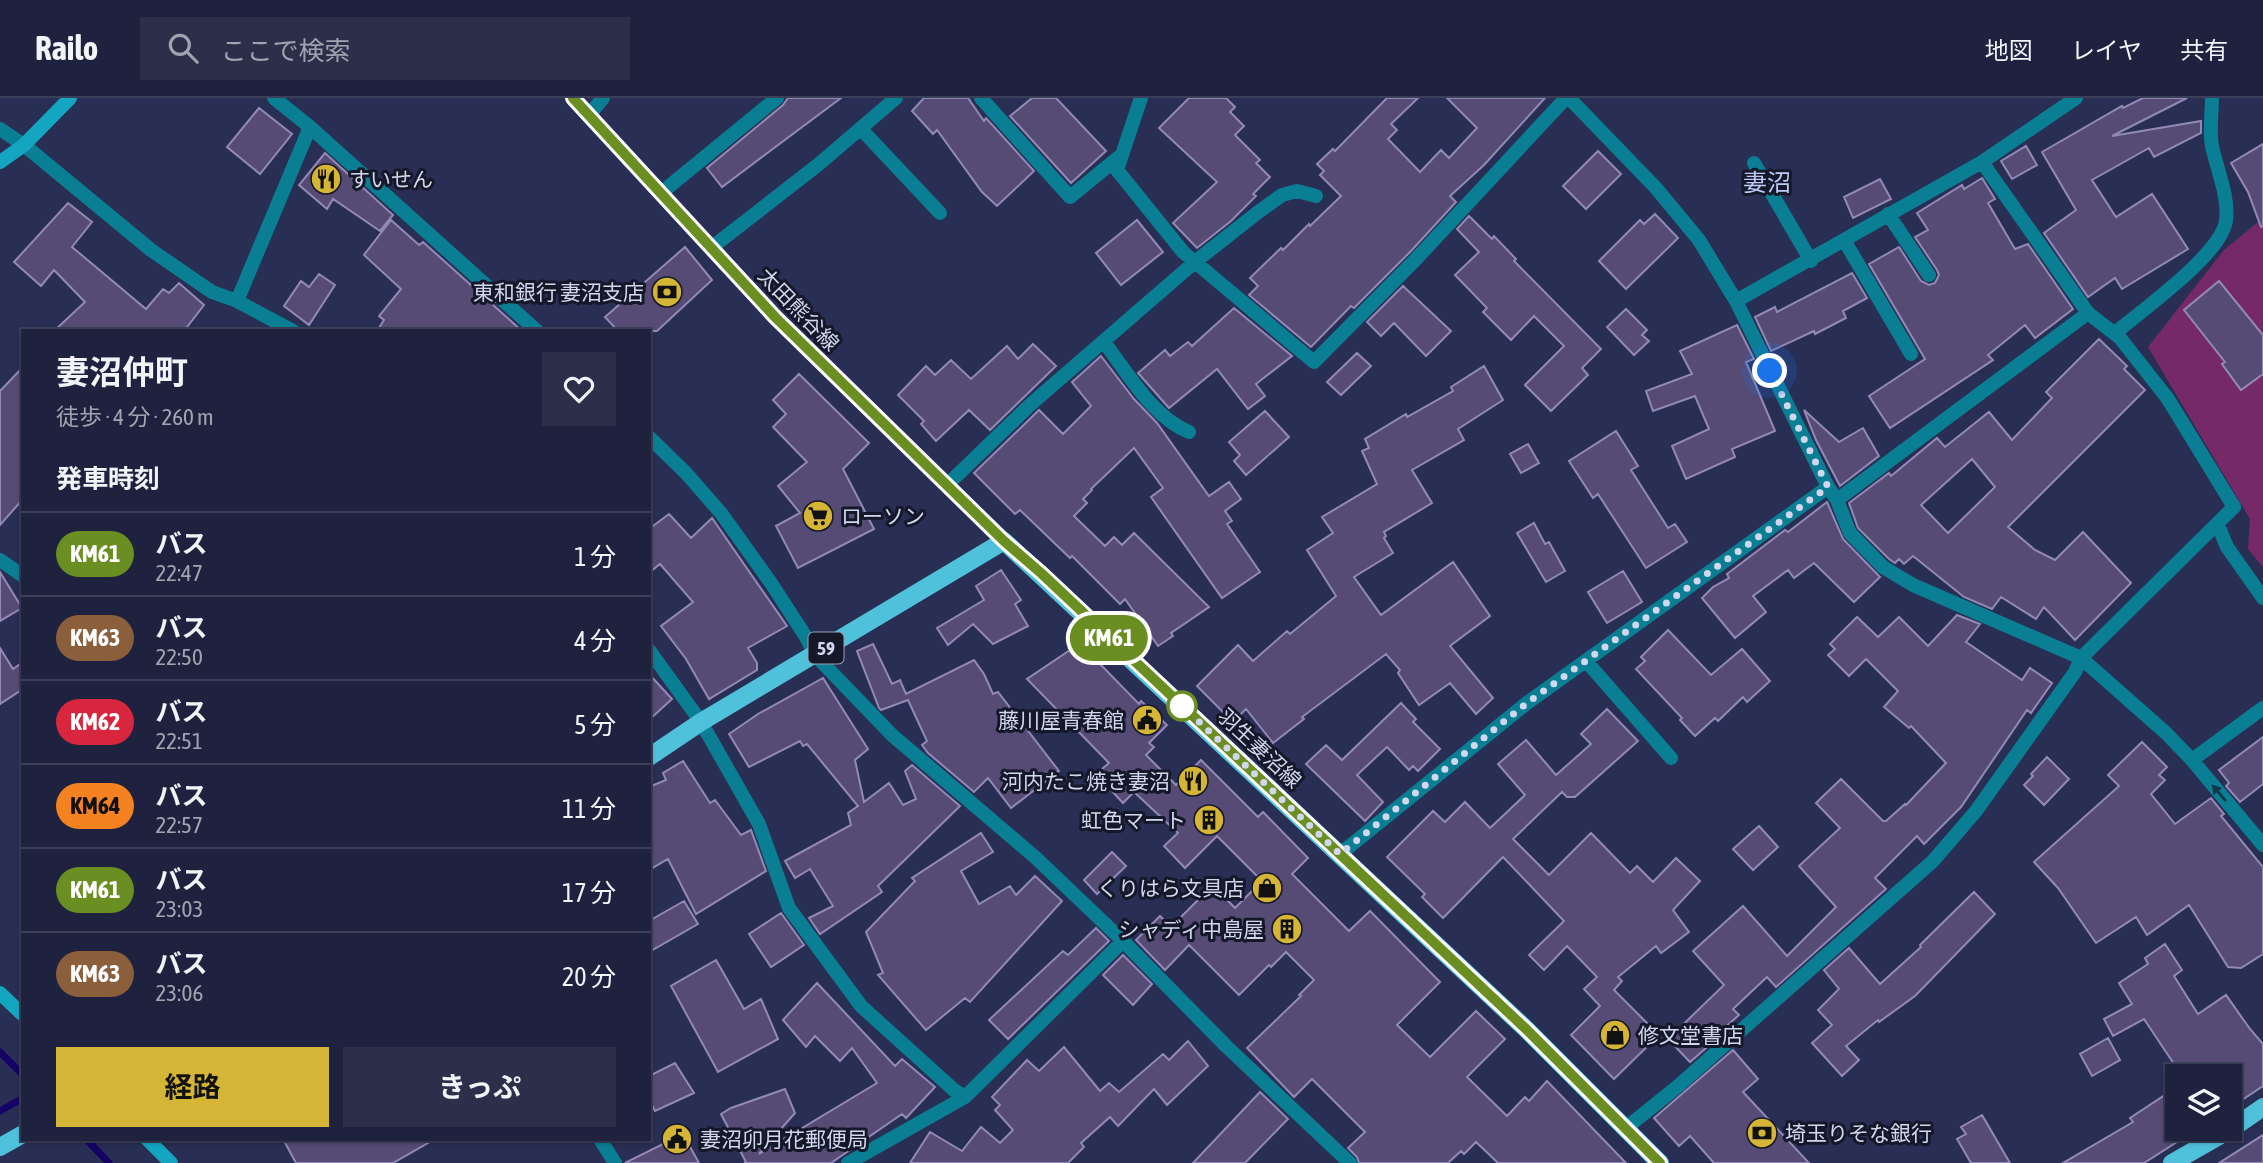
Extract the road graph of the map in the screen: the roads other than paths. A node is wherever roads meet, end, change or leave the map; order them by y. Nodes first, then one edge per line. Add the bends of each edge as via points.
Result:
1 (69, 98) edge
2 (274, 98) edge
3 (573, 98) edge
4 (603, 98) edge
5 (896, 98) edge
6 (982, 98) edge
7 (1141, 98) edge
8 (1568, 98) edge
9 (2076, 98) edge
10 (2212, 98) edge
11 (777, 99) edge
12 (589, 115) junction
13 (310, 127) junction
14 (0, 129) edge
15 (860, 129) junction
16 (24, 145) junction
17 (1119, 158) junction
18 (0, 162) edge
19 (1982, 162) junction
20 (1754, 163) dead end
21 (660, 193) junction
22 (1316, 196) dead end
23 (940, 213) dead end
24 (1888, 214) junction
25 (1844, 240) junction
26 (711, 248) junction
27 (1196, 261) junction
28 (1811, 261) junction
29 (1929, 275) dead end
30 (237, 301) junction
31 (1736, 301) junction
32 (2088, 313) junction
33 (289, 329) edge
34 (535, 329) edge
35 (2115, 333) junction
36 (1104, 342) junction
37 (1911, 354) dead end
38 (1189, 432) dead end
39 (651, 439) edge
40 (947, 485) junction
41 (1828, 487) junction
42 (1837, 500) junction
43 (2218, 525) junction
44 (1004, 541) junction
45 (0, 560) edge
46 (21, 575) edge
47 (2263, 598) edge
48 (651, 653) edge
49 (815, 655) junction
50 (2081, 658) junction
51 (1586, 661) junction
52 (2263, 708) edge
53 (701, 722) junction
54 (651, 756) edge
55 (1671, 758) dead end
56 (2192, 760) junction
57 (2263, 845) edge
58 (1340, 854) junction
59 (1122, 941) junction
60 (0, 993) edge
61 (21, 1013) edge
62 (965, 1097) junction
63 (2263, 1107) edge
64 (1626, 1128) junction
65 (21, 1135) edge
66 (149, 1141) edge
67 (601, 1141) edge
68 (0, 1147) edge
69 (874, 1148) junction
70 (171, 1163) edge
71 (615, 1163) edge
72 (848, 1163) edge
73 (881, 1163) edge
74 (1350, 1163) edge
75 (1660, 1163) edge
76 (2172, 1163) edge

1 - 16 main road
2 - 13 street
3 - 12 main road, 太田熊谷線
4 - 12 street
5 - 15 street
6 - 17 street via 1069,197
7 - 17 street
8 - 27 street via 1314,362
8 - 31 street via 1656,188 1699,240
9 - 19 street
10 - 35 street via 2211,142 2227,222 2217,244
11 - 21 street
12 - 21 main road, 太田熊谷線
13 - 30 street
13 - 34 street
14 - 16 street
15 - 23 street
15 - 26 street
16 - 18 main road
16 - 30 street via 151,250 212,292
17 - 27 street via 1117,170 1183,252
19 - 24 street
19 - 32 street
20 - 28 street
21 - 26 main road, 太田熊谷線
22 - 27 street via 1297,191 1282,195
24 - 25 street
24 - 29 street
25 - 28 street
25 - 37 street
26 - 40 main road, 太田熊谷線
27 - 36 street
28 - 31 street
30 - 33 street
31 - 41 street
32 - 35 street
32 - 42 street
35 - 43 street via 2168,398 2234,507
36 - 38 street via 1159,413 1174,427
36 - 40 street
39 - 49 street via 721,513 772,583
40 - 44 main road, 太田熊谷線
41 - 42 street
41 - 51 street
42 - 50 street via 1850,533 1883,567 1913,585
43 - 47 street via 2227,547
43 - 50 street
44 - 49 main road, 59
44 - 58 main road, 羽生妻沼線
45 - 46 street
48 - 53 street
49 - 53 main road, 59
49 - 59 street via 892,735 1035,858
50 - 56 street
50 - 64 street via 1984,801 1933,861
51 - 55 street
51 - 58 street
52 - 56 street
53 - 54 main road, 59
53 - 62 street via 759,824 789,908 861,1006
57 -> 56 street
58 - 64 main road, 羽生妻沼線
59 - 62 street
59 - 74 street
60 - 61 main road
62 - 69 street
63 - 76 main road
64 - 75 main road, 羽生妻沼線
65 - 68 main road
66 - 70 main road
67 - 71 street
69 - 72 street
69 - 73 street

